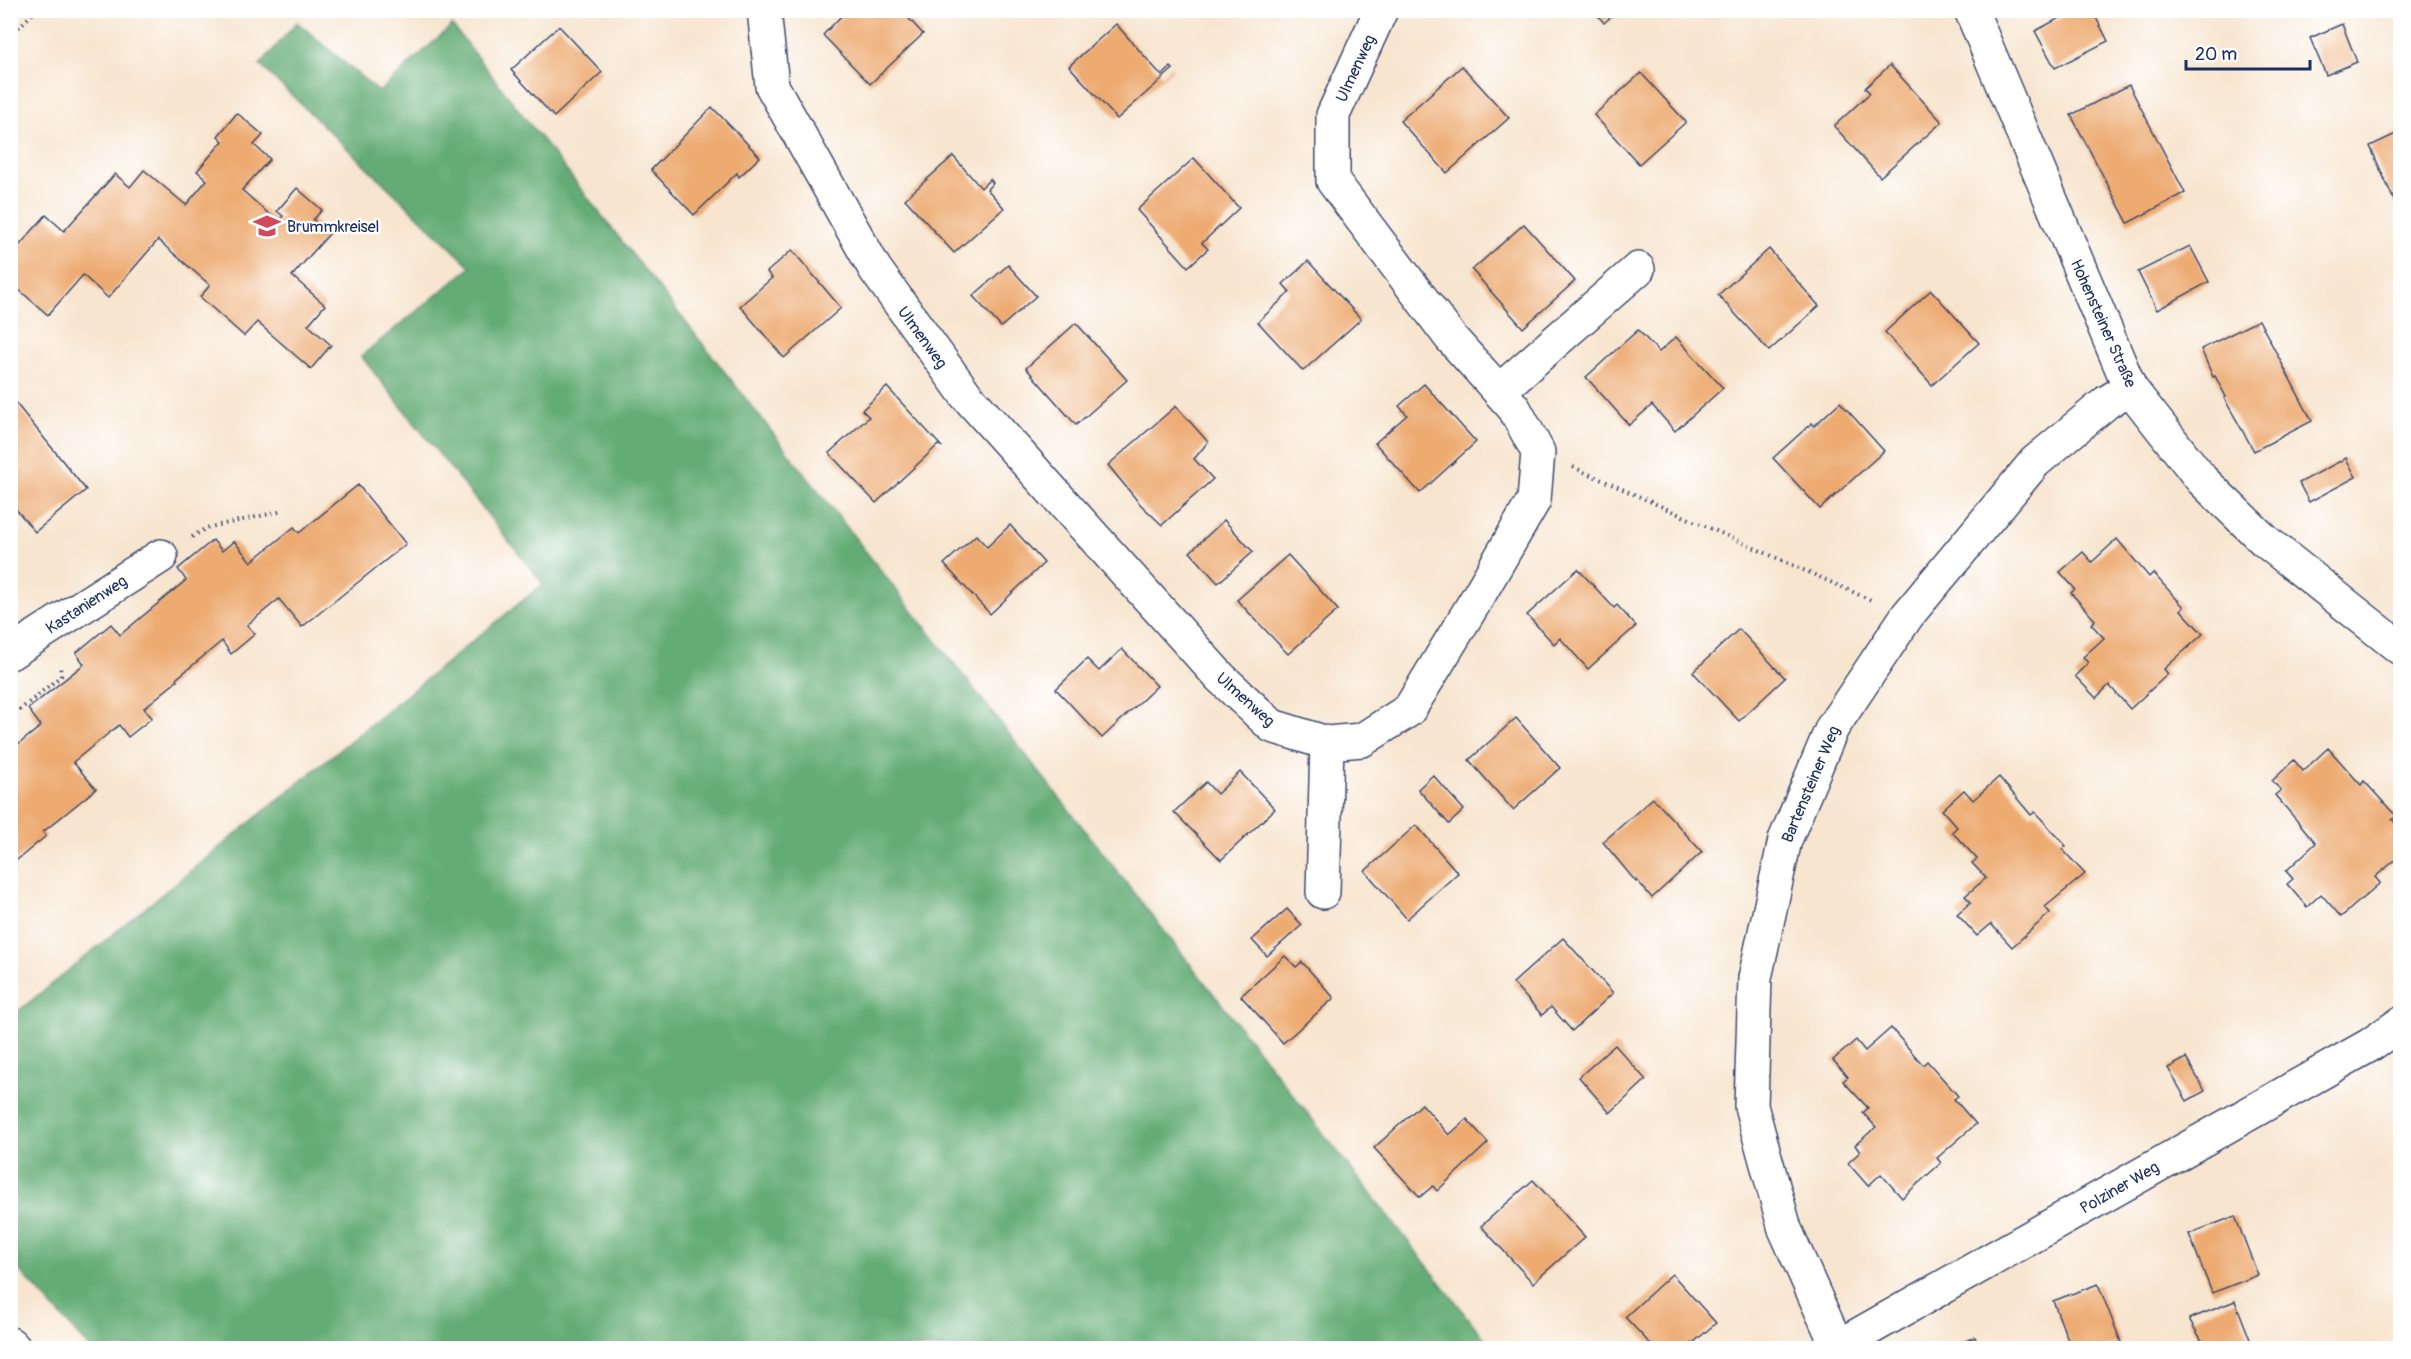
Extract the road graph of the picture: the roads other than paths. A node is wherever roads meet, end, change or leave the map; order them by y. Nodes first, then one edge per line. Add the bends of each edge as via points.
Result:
1 (764, 10) edge
2 (1381, 10) edge
3 (1971, 10) edge
4 (1638, 269) dead end
5 (2130, 388) junction
6 (1499, 391) junction
7 (161, 556) road end
8 (2400, 648) edge
9 (10, 652) edge
10 (1327, 743) junction
11 (1323, 892) dead end
12 (2400, 1024) edge
13 (10, 1344) edge
14 (14, 1348) edge
15 (1837, 1348) edge

1 - 10 street, Ulmenweg via 772,86 875,269 966,396 1220,677 1272,726
2 - 6 street, Ulmenweg via 1334,115 1333,181 1451,338
3 - 5 street, Hohensteiner Straße
4 - 6 street
5 - 8 street, Hohensteiner Straße via 2202,480 2256,532
5 - 15 street, Bartensteiner Weg via 2107,402 2035,462 1907,616 1832,728 1785,840 1755,978 1751,1106 1785,1229
6 - 10 street, Ulmenweg via 1514,408 1538,452 1533,500 1409,710 1362,740
7 - 9 street, Kastanienweg
10 - 11 street
12 - 15 street, Polziner Weg via 2370,1045
13 - 14 street

